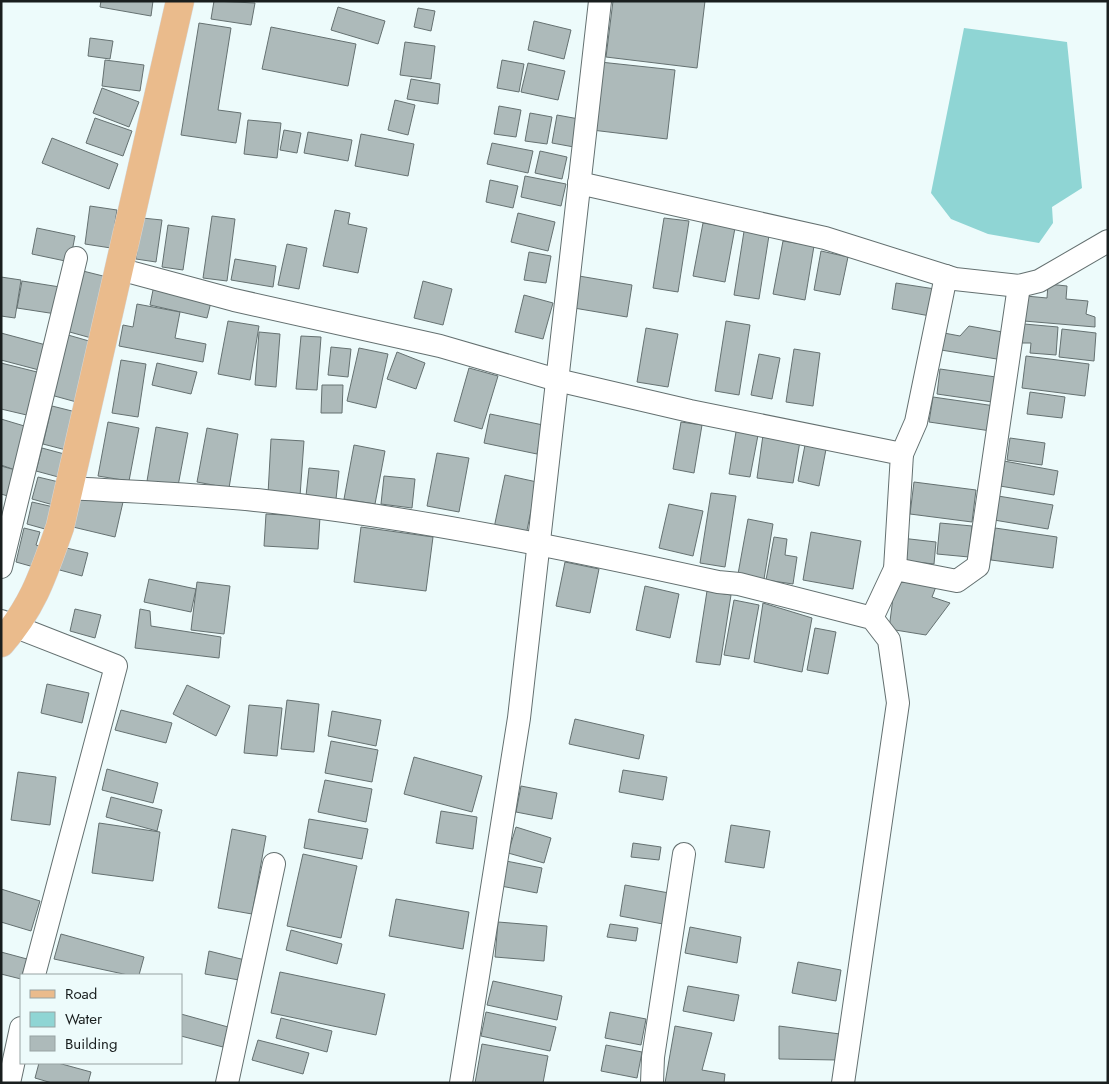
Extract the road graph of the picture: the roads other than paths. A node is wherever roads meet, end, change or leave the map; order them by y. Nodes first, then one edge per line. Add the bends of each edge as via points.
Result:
1 (180, 1) edge
2 (600, 1) edge
3 (579, 183) junction
4 (1108, 241) edge
5 (76, 258) dead end
6 (119, 269) junction
7 (946, 276) junction
8 (1019, 286) junction
9 (557, 380) junction
10 (902, 454) junction
11 (69, 488) junction
12 (538, 543) junction
13 (1, 567) edge
14 (895, 569) junction
15 (872, 618) junction
16 (6, 630) edge
17 (684, 854) dead end
18 (274, 864) dead end
19 (34, 974) edge
20 (20, 1033) edge
21 (9, 1083) edge
22 (227, 1083) edge
23 (461, 1083) edge
24 (652, 1083) edge
25 (843, 1083) edge

1 - 6 main road
2 - 3 street
3 - 7 street via 825,238
3 - 9 street
4 - 8 street via 1040,280
5 - 13 street
6 - 9 street via 234,300 440,346
6 - 11 main road
7 - 8 street
7 - 10 street via 916,422
8 - 14 street via 978,566 957,581
9 - 10 street
9 - 12 street
10 - 14 street
11 - 12 street via 265,501
11 - 16 main road via 60,527 38,590
12 - 15 street via 739,584
12 - 23 street via 519,718
14 - 15 street
15 - 25 street via 889,640 898,703
16 - 19 street via 116,666
17 - 24 street via 653,1057
18 - 22 street
20 - 21 street

